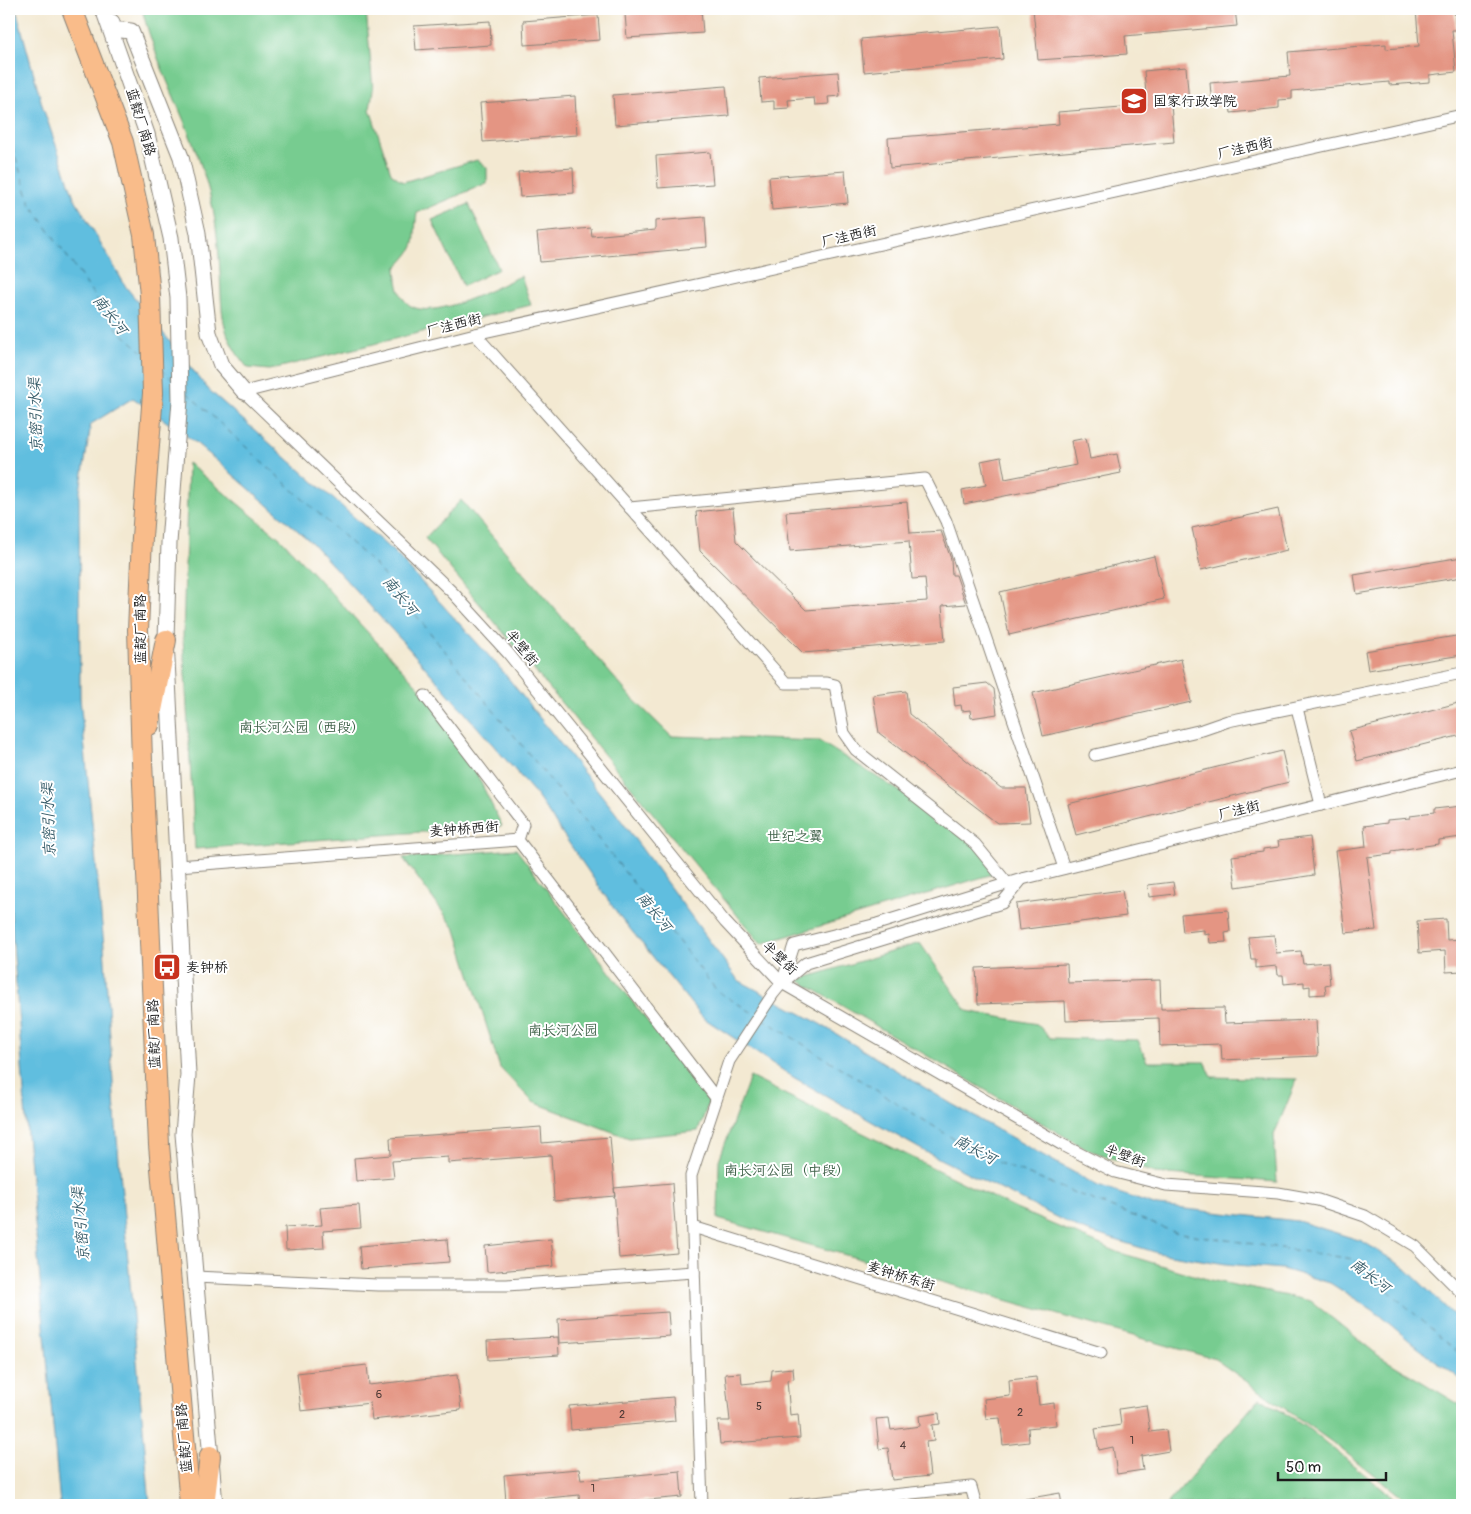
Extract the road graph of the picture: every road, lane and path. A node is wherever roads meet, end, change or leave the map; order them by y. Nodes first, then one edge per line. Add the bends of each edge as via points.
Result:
1 (72, 9) edge
2 (103, 9) edge
3 (112, 9) edge
4 (111, 29) junction
5 (1462, 115) edge
6 (476, 334) junction
7 (244, 392) junction
8 (630, 508) junction
9 (166, 640) junction
10 (1462, 674) edge
11 (425, 696) dead end
12 (1298, 708) junction
13 (1095, 755) dead end
14 (142, 761) junction
15 (1462, 770) edge
16 (1321, 805) junction
17 (518, 840) junction
18 (178, 866) junction
19 (1064, 868) junction
20 (1022, 879) junction
21 (1007, 883) junction
22 (782, 983) junction
23 (716, 1098) junction
24 (693, 1227) junction
25 (694, 1272) junction
26 (195, 1277) junction
27 (1462, 1293) edge
28 (1101, 1353) dead end
29 (210, 1456) junction
30 (190, 1505) edge
31 (204, 1505) edge
32 (215, 1505) edge
33 (702, 1505) edge
34 (793, 1505) edge
35 (976, 1505) edge

1 - 14 highway, 蓝靛厂南路 via 123,142 144,235 153,345 151,442 138,630
2 - 4 street, 蓝靛厂南路
3 - 4 street
4 - 7 street via 131,31 181,157 198,233 209,333 221,365
4 - 9 street, 蓝靛厂南路 via 147,134 171,238 178,298 181,349
5 - 6 street, 厂洼西街
6 - 7 street, 厂洼西街
6 - 8 street
7 - 22 street, 半壁街 via 454,594 508,653 725,922
8 - 19 street via 925,479 946,521
8 - 21 street via 786,683 835,685 844,733 856,750 975,844
9 - 14 highway
9 - 18 street, 蓝靛厂南路
10 - 12 street
11 - 17 street via 523,824
12 - 13 street via 1228,721
12 - 16 street
14 - 30 highway, 蓝靛厂南路 via 159,1145
15 - 16 street, 厂洼街
16 - 19 street, 厂洼街
17 - 18 street, 麦钟桥西街
17 - 23 street, 麦钟桥西街
18 - 26 street, 蓝靛厂南路 via 188,1075 183,1134
19 - 20 street, 厂洼街
20 - 21 street, 厂洼街
20 - 22 street via 1002,904 806,963
21 - 22 street, 厂洼街 via 794,946
22 - 23 street via 729,1060
22 - 27 street, 半壁街 via 1115,1172 1166,1185 1278,1193 1328,1203 1365,1216 1415,1246
23 - 24 street via 691,1176
24 - 25 street
24 - 28 street, 麦钟桥东街
25 - 26 street via 507,1285 378,1285
25 - 33 street
26 - 29 street, 蓝靛厂南路
29 - 31 highway
29 - 32 street, 蓝靛厂南路
34 - 35 street via 971,1487

